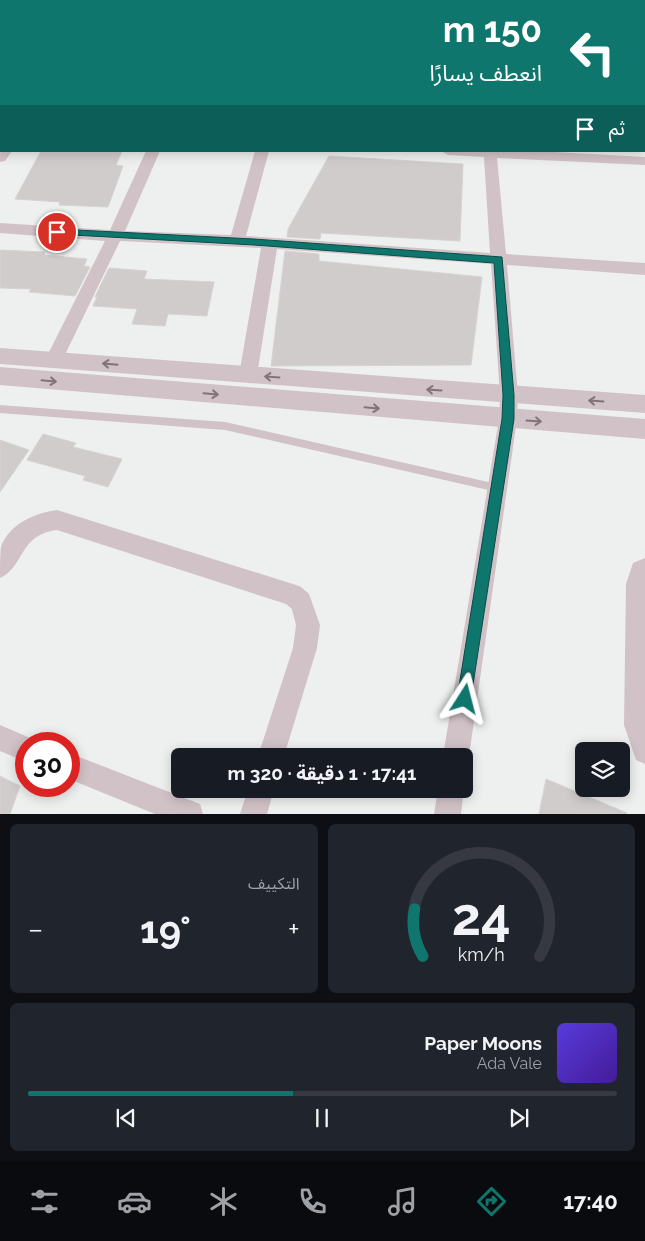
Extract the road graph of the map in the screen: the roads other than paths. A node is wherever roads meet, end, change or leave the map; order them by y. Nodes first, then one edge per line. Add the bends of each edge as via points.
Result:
1 (153, 152) edge
2 (262, 152) edge
3 (490, 152) edge
4 (645, 159) edge
5 (0, 228) edge
6 (115, 236) junction
7 (237, 241) junction
8 (270, 243) junction
9 (499, 260) junction
10 (645, 269) edge
11 (0, 356) edge
12 (54, 360) junction
13 (248, 375) junction
14 (0, 376) edge
15 (509, 395) junction
16 (645, 404) edge
17 (0, 409) edge
18 (508, 419) junction
19 (645, 429) edge
20 (498, 488) junction
21 (0, 567) edge
22 (645, 569) edge
23 (0, 738) edge
24 (15, 744) edge
25 (274, 748) edge
26 (457, 748) edge
27 (645, 751) edge
28 (80, 770) edge
29 (258, 798) edge
30 (450, 798) edge
31 (190, 814) edge
32 (253, 814) edge
33 (447, 814) edge

1 - 6 street
2 - 7 street
3 - 4 street
3 - 9 street
5 - 6 street
6 - 7 street
6 - 12 street
7 - 8 street
8 - 9 street
8 - 13 street
9 - 10 street
9 - 15 street
11 - 12 street
13 -> 12 street
15 -> 13 street
14 -> 18 street
16 -> 15 street
15 - 18 street
17 - 20 lane via 225,426
18 -> 19 street
18 - 20 street
20 - 26 street
21 - 25 street via 23,533 42,521 56,520 293,595 305,610 307,633
22 - 27 street via 641,571 637,584 637,725
23 - 24 street
28 - 31 street
29 - 32 street
30 - 33 street

